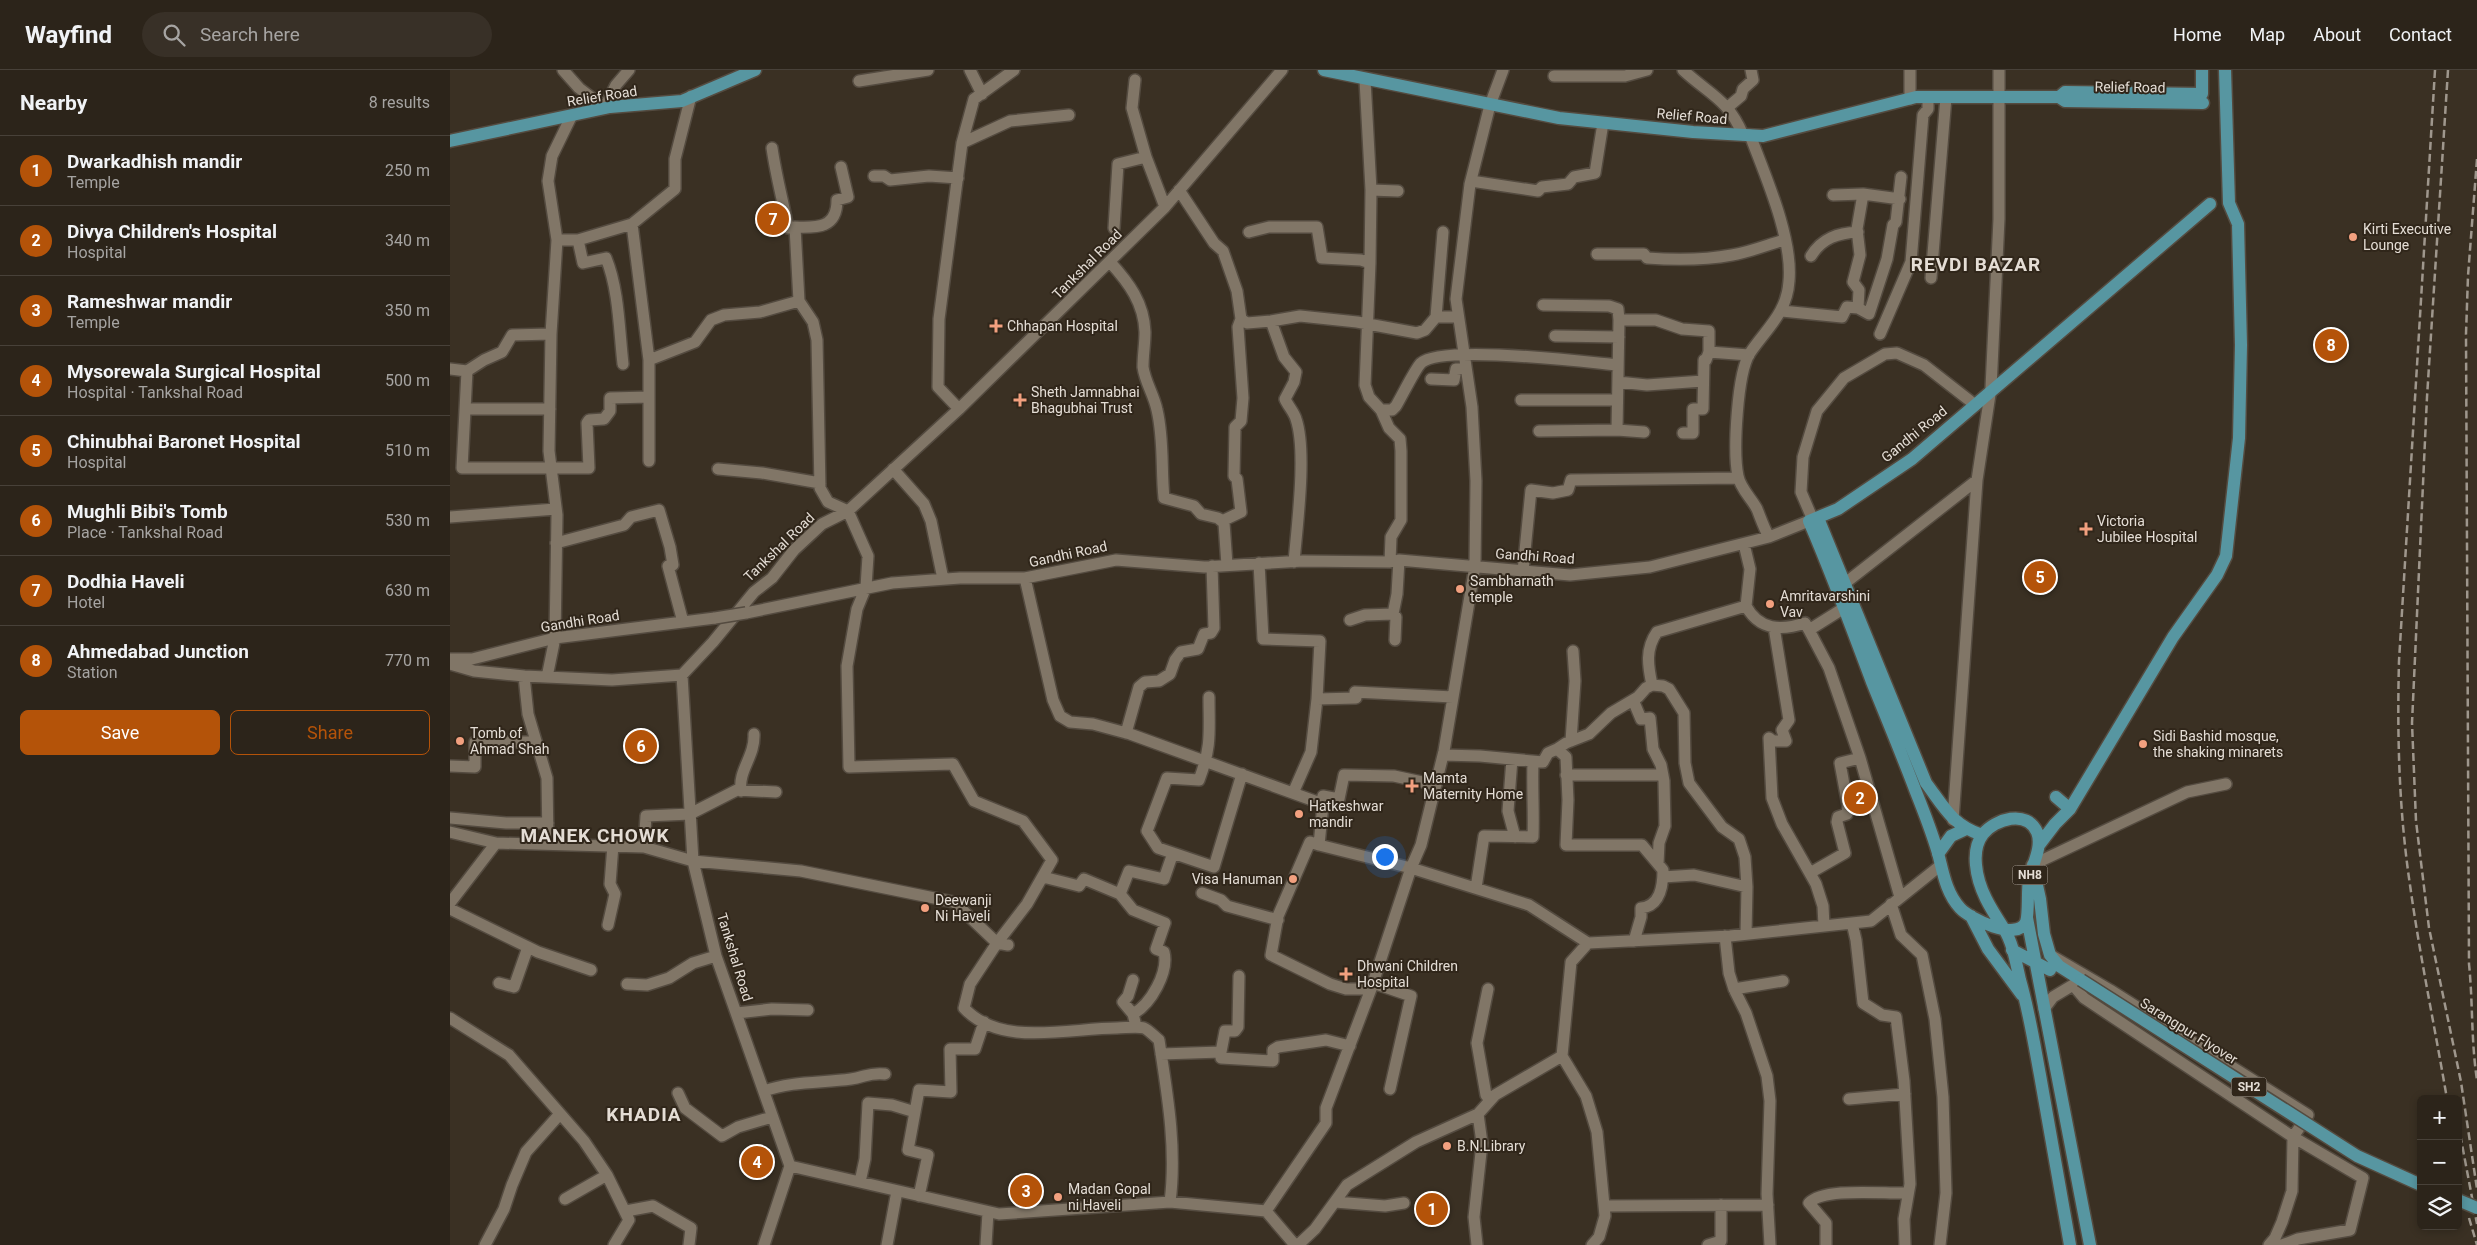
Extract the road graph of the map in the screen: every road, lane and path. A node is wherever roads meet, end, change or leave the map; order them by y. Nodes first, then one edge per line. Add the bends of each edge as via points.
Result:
1 (563, 70) edge
2 (629, 70) edge
3 (755, 70) edge
4 (928, 70) edge
5 (970, 70) edge
6 (1014, 70) edge
7 (1282, 70) edge
8 (1324, 70) edge
9 (1503, 70) edge
10 (1647, 70) edge
11 (1683, 70) edge
12 (1751, 70) edge
13 (1910, 70) edge
14 (1999, 70) edge
15 (2202, 70) edge
16 (2224, 70) edge
17 (1554, 76) dead end
18 (1135, 80) dead end
19 (1365, 80) junction
20 (859, 81) dead end
21 (982, 94) junction
22 (691, 96) junction
23 (1928, 97) junction
24 (1946, 97) junction
25 (2000, 97) junction
26 (1910, 99) junction
27 (1490, 105) junction
28 (1728, 107) junction
29 (608, 108) junction
30 (572, 115) junction
31 (1069, 115) dead end
32 (1603, 123) junction
33 (1746, 135) junction
34 (450, 141) edge
35 (962, 143) junction
36 (772, 148) dead end
37 (1146, 157) junction
38 (841, 167) dead end
39 (874, 176) dead end
40 (1901, 177) dead end
41 (958, 178) junction
42 (1471, 181) junction
43 (1180, 190) junction
44 (1371, 190) junction
45 (1398, 190) dead end
46 (1863, 194) junction
47 (1833, 195) dead end
48 (1900, 198) junction
49 (2210, 204) dead end
50 (1165, 207) junction
51 (632, 224) junction
52 (795, 228) junction
53 (1114, 228) dead end
54 (1249, 232) dead end
55 (1443, 232) dead end
56 (1858, 232) junction
57 (557, 240) junction
58 (578, 240) junction
59 (1784, 240) junction
60 (1597, 254) dead end
61 (1811, 256) dead end
62 (1110, 262) junction
63 (1370, 263) junction
64 (1931, 278) dead end
65 (799, 301) junction
66 (1544, 305) dead end
67 (1858, 308) junction
68 (1782, 311) junction
69 (1436, 317) junction
70 (1241, 318) junction
71 (1458, 318) junction
72 (1619, 320) junction
73 (1271, 321) junction
74 (1368, 325) junction
75 (551, 334) junction
76 (1880, 334) dead end
77 (1555, 336) dead end
78 (1619, 337) junction
79 (1709, 352) junction
80 (1464, 355) junction
81 (1749, 355) junction
82 (649, 360) junction
83 (623, 364) dead end
84 (1618, 365) junction
85 (450, 368) edge
86 (1466, 368) junction
87 (467, 371) junction
88 (1431, 379) dead end
89 (1703, 381) junction
90 (1618, 382) junction
91 (1991, 388) junction
92 (648, 398) junction
93 (1521, 400) dead end
94 (1617, 400) junction
95 (1974, 404) junction
96 (465, 409) junction
97 (550, 409) junction
98 (959, 409) junction
99 (1381, 410) junction
100 (1617, 430) junction
101 (1539, 431) dead end
102 (1644, 432) dead end
103 (1683, 433) dead end
104 (649, 461) dead end
105 (551, 466) junction
106 (718, 469) dead end
107 (893, 469) junction
108 (1738, 478) junction
109 (1977, 480) junction
110 (820, 483) junction
111 (556, 509) junction
112 (848, 510) junction
113 (450, 517) edge
114 (1813, 520) junction
115 (1222, 521) junction
116 (1769, 538) junction
117 (556, 543) junction
118 (1744, 544) junction
119 (1394, 561) junction
120 (1294, 562) junction
121 (1260, 564) junction
122 (1227, 565) junction
123 (1212, 566) junction
124 (1475, 566) junction
125 (1523, 571) junction
126 (1025, 578) junction
127 (943, 579) junction
128 (1844, 584) junction
129 (866, 588) junction
130 (1746, 606) junction
131 (1844, 608) junction
132 (1393, 614) junction
133 (1350, 620) dead end
134 (683, 622) junction
135 (1774, 628) junction
136 (1809, 630) junction
137 (555, 638) junction
138 (1395, 640) dead end
139 (1574, 652) dead end
140 (450, 659) edge
141 (450, 664) edge
142 (682, 675) junction
143 (524, 676) junction
144 (547, 678) junction
145 (1652, 685) junction
146 (1209, 697) dead end
147 (1453, 697) junction
148 (1317, 699) junction
149 (1633, 700) junction
150 (754, 734) dead end
151 (1126, 734) junction
152 (1571, 741) junction
153 (535, 742) junction
154 (1558, 749) junction
155 (1443, 756) junction
156 (1860, 758) junction
157 (1512, 760) junction
158 (1206, 762) junction
159 (1533, 762) junction
160 (450, 766) edge
161 (1242, 774) junction
162 (1566, 775) junction
163 (1663, 775) junction
164 (2226, 784) dead end
165 (1436, 785) junction
166 (741, 791) junction
167 (776, 792) dead end
168 (1293, 793) junction
169 (2056, 797) dead end
170 (1321, 803) junction
171 (2070, 810) junction
172 (690, 814) junction
173 (450, 818) edge
174 (1953, 820) junction
175 (548, 823) junction
176 (1966, 829) junction
177 (450, 832) edge
178 (1982, 834) junction
179 (1515, 837) junction
180 (496, 843) junction
181 (548, 843) junction
182 (613, 845) junction
183 (1319, 845) junction
184 (2039, 845) junction
185 (644, 847) junction
186 (1173, 853) junction
187 (1939, 860) junction
188 (693, 861) junction
189 (1658, 864) junction
190 (2032, 865) junction
191 (1411, 868) junction
192 (1810, 873) junction
193 (1043, 877) junction
194 (1663, 877) junction
195 (1747, 886) junction
196 (1476, 888) junction
197 (1202, 893) dead end
198 (1120, 894) junction
199 (1896, 901) junction
200 (450, 903) edge
201 (450, 909) edge
202 (1971, 916) junction
203 (2028, 918) junction
204 (1278, 920) junction
205 (1852, 923) junction
206 (608, 925) dead end
207 (1824, 926) junction
208 (2004, 929) junction
209 (1746, 934) junction
210 (1725, 936) junction
211 (1634, 941) junction
212 (1588, 943) junction
213 (1002, 944) junction
214 (528, 947) junction
215 (2012, 950) junction
216 (716, 956) junction
217 (2034, 960) junction
218 (2052, 962) junction
219 (591, 970) dead end
220 (1239, 976) dead end
221 (1133, 980) dead end
222 (1783, 981) dead end
223 (499, 983) dead end
224 (2077, 983) junction
225 (627, 984) dead end
226 (1372, 986) junction
227 (1488, 990) dead end
228 (1734, 990) junction
229 (2026, 999) junction
230 (2044, 1009) junction
231 (808, 1010) dead end
232 (737, 1013) junction
233 (1134, 1014) junction
234 (984, 1022) junction
235 (451, 1024) edge
236 (1137, 1028) junction
237 (1350, 1046) junction
238 (1221, 1052) junction
239 (1161, 1054) junction
240 (1562, 1056) junction
241 (885, 1074) dead end
242 (1390, 1089) dead end
243 (764, 1091) junction
244 (678, 1093) dead end
245 (1905, 1094) junction
246 (1849, 1099) dead end
247 (1490, 1100) junction
248 (915, 1112) junction
249 (1478, 1114) junction
250 (559, 1115) junction
251 (772, 1116) junction
252 (2294, 1137) junction
253 (790, 1166) junction
254 (607, 1175) junction
255 (860, 1182) junction
256 (2417, 1183) edge
257 (897, 1191) junction
258 (1907, 1194) junction
259 (919, 1196) junction
260 (565, 1199) dead end
261 (1170, 1202) junction
262 (1335, 1202) junction
263 (2462, 1202) edge
264 (1404, 1203) dead end
265 (1722, 1205) junction
266 (1768, 1205) junction
267 (1604, 1206) junction
268 (2477, 1208) edge
269 (626, 1211) junction
270 (1266, 1211) junction
271 (988, 1212) junction
272 (485, 1245) edge
273 (614, 1245) edge
274 (689, 1245) edge
275 (764, 1245) edge
276 (887, 1245) edge
277 (986, 1245) edge
278 (1296, 1245) edge
279 (1476, 1245) edge
280 (1592, 1245) edge
281 (1708, 1245) edge
282 (1770, 1245) edge
283 (1826, 1245) edge
284 (1905, 1245) edge
285 (1940, 1245) edge
286 (2070, 1245) edge
287 (2090, 1245) edge
288 (2269, 1245) edge
289 (2282, 1245) edge

1 - 29 street via 579,88
2 - 29 street via 616,86
3 - 22 main road, Relief Road
4 - 20 street
5 - 21 street
6 - 21 street
7 - 43 street, Tankshal Road
8 - 19 main road, Relief Road
9 - 27 street
10 - 17 street via 1625,76
11 - 28 street
12 - 28 street via 1753,80
13 - 26 street
14 - 25 street
15 - 25 main road, Relief Road via 2203,99 2065,102 2059,97
16 - 171 main road via 2229,203 2238,224 2241,335 2239,438 2226,556 2217,575 2153,670
18 - 37 street via 1132,108
19 - 27 main road, Relief Road
19 - 44 street
21 - 35 street via 974,100
22 - 29 main road, Relief Road via 682,101
22 - 51 street via 676,159 675,189
23 - 24 main road, Relief Road
23 - 26 main road, Relief Road
23 - 76 street via 1928,109 1923,115 1911,262
24 - 25 main road, Relief Road
24 - 64 street
25 - 91 street via 1999,219
26 - 33 main road, Relief Road via 1772,134
27 - 32 main road, Relief Road
27 - 42 street
28 - 33 street
29 - 30 main road, Relief Road
30 - 34 main road, Relief Road
30 - 57 street via 552,156 548,181
31 - 35 street via 1010,121
32 - 33 main road, Relief Road
32 - 42 street via 1594,173 1574,177 1568,184 1542,187 1538,191
33 - 59 street via 1770,188
35 - 41 street
36 - 52 street via 776,181 781,187 788,228
37 - 50 street
37 - 53 street via 1118,164
38 - 52 street via 848,197 837,200 837,212 831,221 816,228
39 - 41 street via 890,180 929,176
40 - 48 street
41 - 98 street via 939,319 938,387
42 - 71 street via 1456,299
43 - 50 street, Tankshal Road
43 - 70 street via 1222,251 1236,290
44 - 45 street
44 - 63 street
46 - 47 street
46 - 48 street
46 - 56 street
48 - 67 street via 1887,259 1869,314
49 - 91 main road, Gandhi Road
50 - 62 street, Tankshal Road
51 - 58 street
51 - 82 street
52 - 65 street
54 - 63 street via 1269,227 1317,227 1322,258
55 - 69 street
56 - 61 street via 1840,233 1825,240
56 - 67 street via 1860,256 1853,282 1859,290
57 - 58 street
57 - 75 street
58 - 83 street via 583,263 606,258 610,267
59 - 60 street via 1708,258 1673,260 1647,258 1644,254
59 - 68 street via 1790,263
62 - 98 street, Tankshal Road
62 - 115 street via 1128,283 1143,312 1143,366 1158,411 1164,498 1194,506 1201,514
63 - 74 street
65 - 82 street via 760,312 724,315 711,320 695,342
65 - 110 street via 812,322 817,340
66 - 72 street via 1609,306 1618,309
67 - 68 street via 1847,307 1842,316
68 - 81 street
69 - 71 street
69 - 74 street via 1425,330 1417,332
70 - 73 street via 1247,323
70 - 115 street via 1238,327 1243,398 1241,421 1235,427 1234,476 1241,512
71 - 80 street
72 - 78 street
72 - 79 street via 1656,320 1682,329 1709,331
73 - 74 street via 1300,316
73 - 120 street via 1284,358 1296,372 1285,399 1296,417 1301,443
74 - 99 street via 1365,385 1369,397
75 - 87 street via 512,335 502,352
75 - 97 street
77 - 78 street
78 - 84 street
79 - 81 street
79 - 89 street via 1704,360
80 - 84 street
80 - 86 street
80 - 99 street via 1430,357 1416,370 1396,406 1392,410
81 - 108 street via 1736,423
82 - 92 street
84 - 90 street
85 - 87 street
86 - 88 street via 1456,369 1454,380
86 - 124 street via 1472,407 1476,481
87 - 96 street
89 - 90 street via 1647,385
89 - 103 street via 1703,410 1693,410 1693,434
90 - 94 street
91 - 95 main road, Gandhi Road
91 - 109 street
92 - 104 street
92 - 105 street via 610,398 610,411 604,418 589,420 589,468
93 - 94 street
94 - 100 street
95 - 114 main road, Gandhi Road via 1912,458 1838,509
95 - 114 street via 1924,365 1897,353 1885,354 1844,378 1817,411 1803,457 1801,492
96 - 97 street
96 - 105 street via 462,468
97 - 105 street
98 - 107 street, Tankshal Road
99 - 119 street via 1389,428 1400,439 1401,520 1391,537
100 - 101 street
100 - 102 street
105 - 111 street
106 - 110 street
107 - 112 street, Tankshal Road
107 - 127 street via 924,504 931,521
108 - 116 street via 1757,509
108 - 125 street via 1571,480 1568,490 1553,493 1531,490
109 - 128 street
109 - 174 street
110 - 112 street via 828,502
111 - 113 street
111 - 117 street
112 - 129 street via 868,556
112 - 142 street, Tankshal Road via 822,524 794,550
114 - 116 street, Gandhi Road
114 - 128 main road
114 - 131 main road
115 - 122 street
116 - 118 street, Gandhi Road
117 - 134 street via 624,525 631,517 659,510 670,547 673,564 668,566
117 - 137 street
118 - 125 street, Gandhi Road via 1650,567 1570,576
118 - 130 street via 1750,569
119 - 120 street, Gandhi Road
119 - 124 street, Gandhi Road
119 - 132 street via 1397,594
120 - 121 street, Gandhi Road
121 - 122 street, Gandhi Road
121 - 148 street via 1263,639 1320,641
122 - 123 street, Gandhi Road
123 - 126 street, Gandhi Road via 1116,560
123 - 151 street via 1214,628 1211,633 1204,634 1198,649 1181,652 1174,660 1170,674 1139,687
124 - 125 street, Gandhi Road
124 - 147 street
126 - 127 street, Gandhi Road
126 - 151 street via 1053,700 1060,716 1070,722 1101,726
127 - 129 street, Gandhi Road
128 - 174 main road via 1926,783
129 - 134 street, Gandhi Road, bridge via 746,613
129 - 193 street via 858,609 847,666 849,767 953,764 974,801 1023,821 1052,860
130 - 135 street via 1754,620
130 - 145 street via 1657,632 1649,643 1648,665
131 - 136 street
131 - 187 main road via 1916,790
132 - 133 street via 1365,615
132 - 138 street via 1396,617
134 - 137 street, Gandhi Road
135 - 136 street via 1790,628 1805,623
135 - 192 street via 1789,720 1782,730 1786,741 1769,738 1771,789 1782,824
136 - 156 street via 1829,668
137 - 140 street, Gandhi Road via 472,659
137 - 144 street
139 - 152 street
141 - 143 street via 474,671
142 - 144 street via 612,680
142 - 172 street, Tankshal Road
143 - 144 street
143 - 153 street
145 - 149 street
145 - 195 street via 1669,689 1684,713 1685,763 1689,783 1722,827 1740,839
146 - 158 street via 1211,731
147 - 148 street via 1354,692 1356,698
147 - 155 street
148 - 168 street via 1311,752
149 - 152 street via 1611,713 1590,734
149 - 163 street via 1642,719 1650,718 1653,749
150 - 166 street via 754,747 740,782
151 - 158 street
152 - 154 street
153 - 160 street via 475,742 476,768
153 - 175 street via 547,778
154 - 159 street via 1548,753 1543,762
154 - 162 street via 1566,757
155 - 157 street
155 - 165 street
156 - 192 street via 1840,763 1848,806 1848,814 1838,817 1837,822 1844,853
156 - 199 street
157 - 159 street
157 - 179 street via 1508,811
158 - 161 street
158 - 186 street via 1199,780 1167,778 1147,831 1158,848
159 - 179 street via 1533,837
161 - 168 street
161 - 186 street via 1214,867
162 - 163 street
162 - 189 street via 1566,845 1642,845
163 - 189 street via 1664,826
164 - 190 street via 2186,792
165 - 170 street via 1394,776 1344,775 1339,799 1323,796
165 - 191 street via 1421,845
166 - 167 street
166 - 172 street via 737,790
168 - 170 street
169 - 171 main road
170 - 183 street
171 - 184 main road
172 - 185 street via 646,816
172 - 188 street, Tankshal Road
173 - 175 street
174 - 176 main road
175 - 181 street
176 - 178 main road
176 - 187 main road via 1951,836
177 - 180 street
178 - 184 main road, NH8 via 1997,822 2014,818 2032,825
178 - 208 main road via 1976,850 1977,874 1991,909
179 - 196 street via 1484,836
180 - 181 street
180 - 200 street
181 - 182 street
182 - 185 street
182 - 206 street via 610,884 615,894
183 - 191 street
183 - 204 street via 1310,842
184 - 190 main road, NH8
185 - 188 street
186 - 198 street via 1164,879 1129,872
187 - 199 street
187 - 202 main road via 1950,893 1960,908
188 - 213 street via 801,871 954,902
188 - 216 street, Tankshal Road
189 - 194 street
190 - 203 main road, NH8 via 2026,902
190 - 218 main road
191 - 196 street
191 - 226 street
192 - 207 street via 1822,901
193 - 198 street via 1079,886 1084,879
193 - 213 street
194 - 195 street via 1694,875
194 - 211 street via 1656,902 1641,908
195 - 209 street
196 - 212 street via 1529,905
197 - 204 street via 1221,900 1227,906
198 - 233 street via 1133,910 1165,922 1156,949 1164,952 1166,959 1160,979 1152,997
199 - 205 street via 1871,921
199 - 285 street via 1902,936 1922,955 1935,1019 1943,1097 1945,1176
201 - 214 street
202 - 208 main road
202 - 229 main road via 1988,949
203 - 208 main road via 2017,930
203 - 217 main road
204 - 226 street via 1271,955 1346,989
205 - 207 street
205 - 245 street via 1864,1003 1882,1015 1896,1017
207 - 209 street
208 - 215 main road
209 - 210 street
210 - 211 street
210 - 228 street
211 - 212 street
212 - 240 street via 1572,962
213 - 234 street via 970,984 964,1008 974,1019
214 - 219 street
214 - 223 street via 514,987
215 - 217 main road, Sarangpur Flyover
215 - 229 main road
216 - 225 street via 647,985
216 - 232 street, Tankshal Road
217 - 218 main road, Sarangpur Flyover
217 - 230 main road
218 - 224 main road, Sarangpur Flyover / SH2
218 - 252 street via 2110,990 2308,1114
220 - 238 street via 1238,1027 1234,1031 1225,1031
221 - 233 street via 1123,1002
222 - 228 street
224 - 230 street via 2053,997
224 - 252 street via 2084,998
224 - 256 main road, Sarangpur Flyover / SH2, bridge via 2357,1156
226 - 237 street
226 - 242 street via 1411,996
227 - 247 street via 1477,1043
228 - 266 street via 1746,1013 1767,1076 1770,1101
229 - 286 main road
230 - 287 main road
231 - 232 street via 772,1009
232 - 243 street, Tankshal Road
233 - 236 street
234 - 236 street via 1011,1032
234 - 248 street via 975,1049 950,1049 951,1092 919,1090
235 - 250 street via 509,1055
236 - 239 street via 1144,1028 1159,1040
237 - 238 street via 1326,1040 1278,1047 1273,1050 1273,1061 1221,1058
237 - 270 street via 1326,1108 1326,1123
238 - 239 street
239 - 261 street via 1166,1079 1172,1170
240 - 247 street
240 - 267 street via 1591,1109 1597,1132
241 - 243 street via 873,1072 852,1079 781,1085
243 - 251 street, Tankshal Road
244 - 251 street via 685,1108 722,1136
245 - 246 street
245 - 258 street via 1910,1184
247 - 249 street
248 - 255 street via 892,1105 868,1103 865,1159
248 - 259 street via 908,1150 928,1156
249 - 262 street via 1416,1142 1363,1174 1347,1185
249 - 279 street via 1482,1144 1474,1217
250 - 254 street via 584,1141
250 - 272 street via 526,1152 504,1209
251 - 253 street, Tankshal Road
252 - 288 street via 2292,1191 2282,1222
252 - 289 street via 2363,1178 2350,1230
253 - 255 street
253 - 275 street
254 - 260 street
254 - 269 street
255 - 257 street
257 - 259 street
257 - 276 street
258 - 283 street via 1831,1194 1814,1198 1809,1203 1826,1222
258 - 284 street
259 - 271 street
261 - 270 street
261 - 271 street via 999,1214
262 - 264 street via 1385,1206
262 - 278 street via 1315,1229
263 - 268 main road, bridge
265 - 266 street
265 - 267 street
265 - 281 street via 1721,1241
266 - 282 street
267 - 280 street via 1605,1216 1599,1237
269 - 273 street via 629,1220
269 - 274 street via 653,1206 692,1228
270 - 278 street
271 - 277 street

